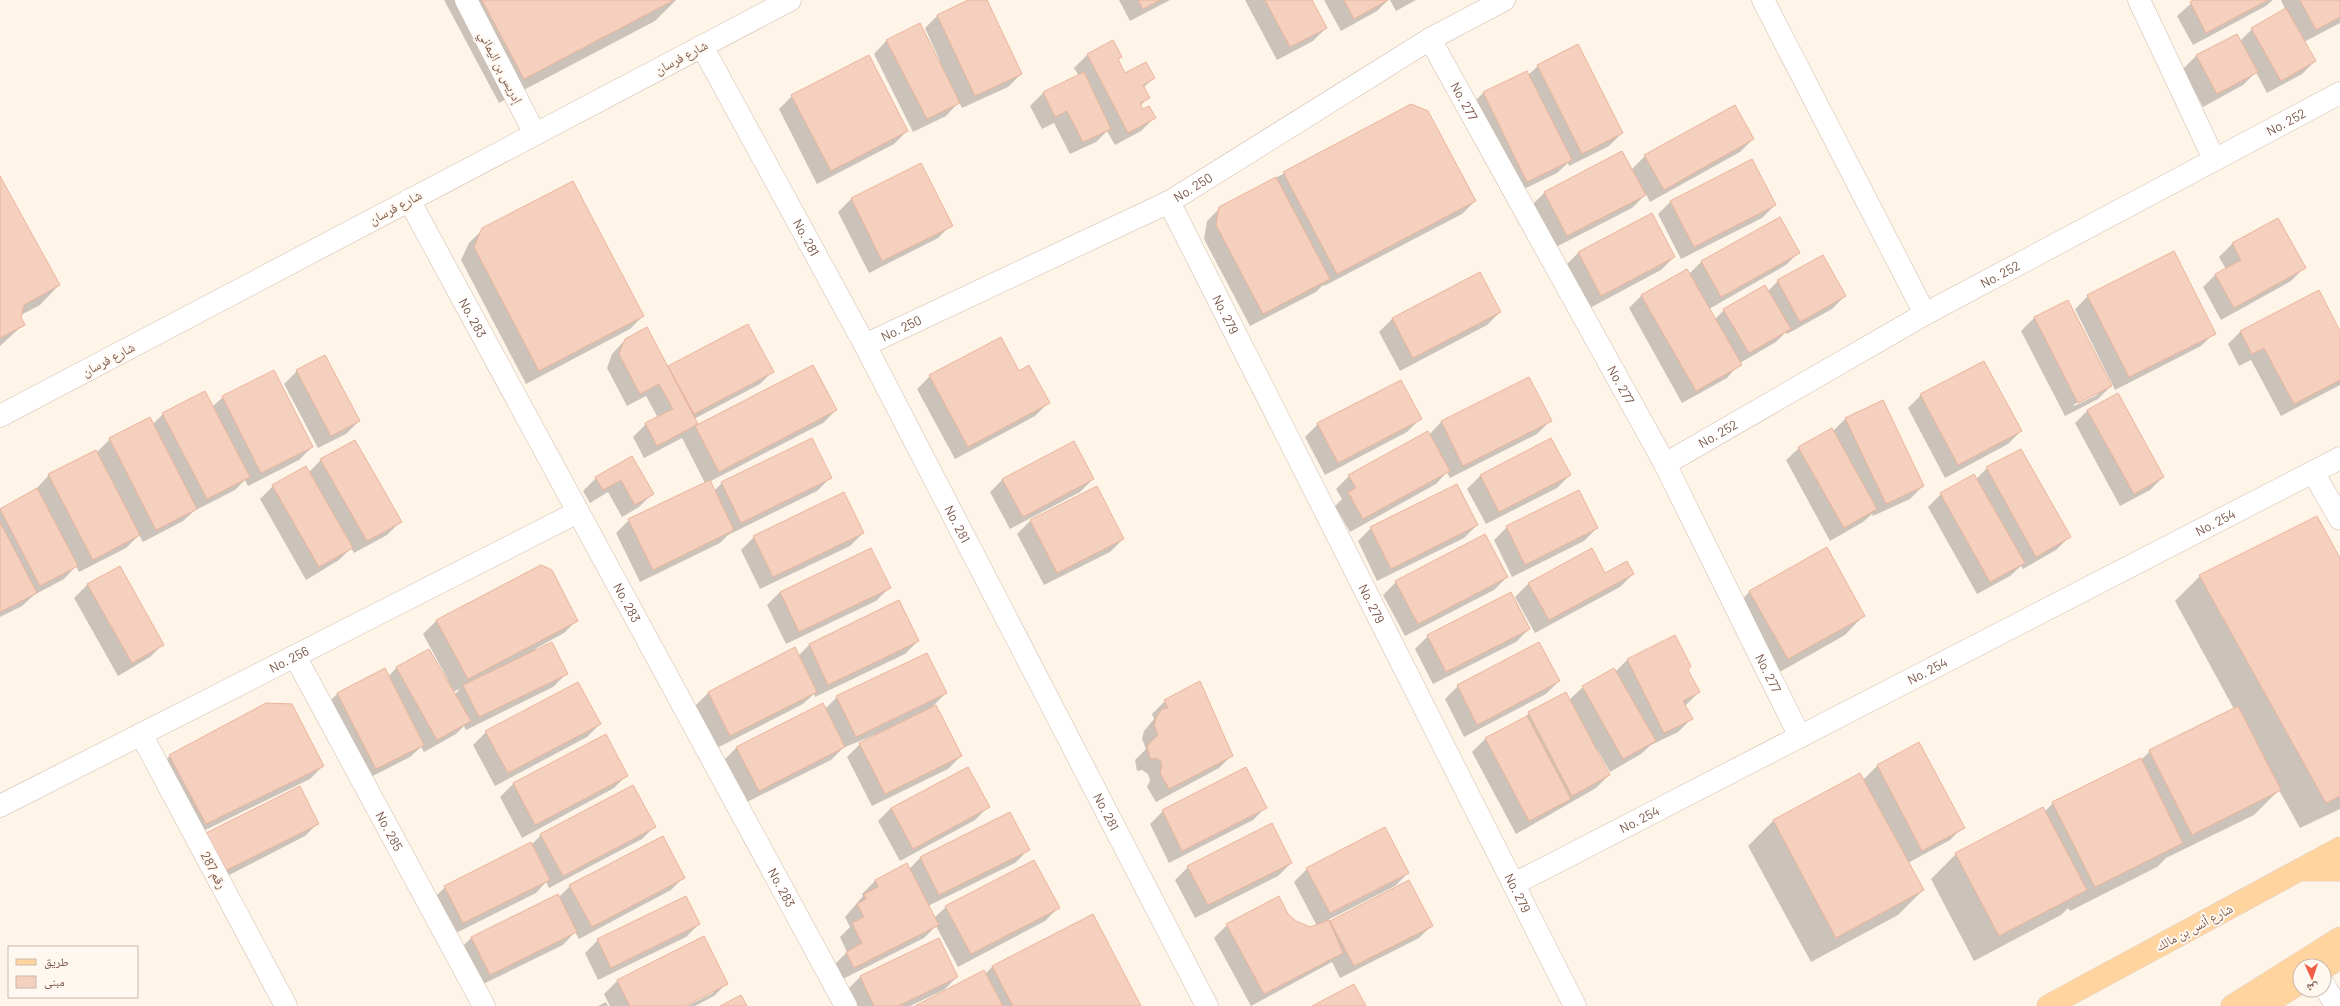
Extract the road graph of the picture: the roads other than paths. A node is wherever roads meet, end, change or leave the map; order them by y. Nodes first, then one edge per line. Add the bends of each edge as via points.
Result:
1 (466, 0) edge
2 (790, 0) edge
3 (1504, 0) edge
4 (1763, 0) edge
5 (2139, 0) edge
6 (761, 7) edge
7 (1430, 40) junction
8 (702, 46) junction
9 (2340, 93) edge
10 (535, 134) junction
11 (2214, 159) junction
12 (409, 200) junction
13 (1169, 202) junction
14 (1925, 314) junction
15 (865, 345) junction
16 (0, 416) edge
17 (2340, 458) edge
18 (1665, 464) junction
19 (2313, 472) junction
20 (578, 512) junction
21 (2340, 519) edge
22 (295, 656) junction
23 (142, 734) junction
24 (1800, 737) junction
25 (0, 806) edge
26 (2340, 848) edge
27 (2299, 870) junction
28 (2340, 870) edge
29 (1514, 884) junction
30 (2340, 938) edge
31 (2292, 988) edge
32 (2296, 998) edge
33 (286, 1006) edge
34 (484, 1006) edge
35 (846, 1006) edge
36 (1207, 1006) edge
37 (1576, 1006) edge
38 (2048, 1006) edge
39 (2232, 1006) edge
40 (2263, 1006) edge
41 (2281, 1006) edge

1 - 10 street, إدريس بن اليماني
2 - 6 street, شارع فرسان
3 - 7 street, No. 250
4 - 14 street
5 - 11 street
6 - 8 street, شارع فرسان
7 - 13 street, No. 250
7 - 18 street, No. 277
8 - 10 street, شارع فرسان
8 - 15 street, No. 281
9 - 11 street, No. 252
10 - 12 street, شارع فرسان
11 - 14 street, No. 252
12 - 16 street, شارع فرسان
12 - 20 street, No. 283
13 - 15 street, No. 250
13 - 29 street, No. 279
14 - 18 street, No. 252
15 - 36 street, No. 281
17 - 19 street, No. 254
18 - 24 street, No. 277
19 - 21 street
19 - 24 street, No. 254
20 - 22 street, No. 256
20 - 35 street, No. 283
22 - 23 street, No. 256
22 - 34 street, No. 285
23 - 25 street, No. 256
23 - 33 street, رقم 287
24 - 29 street, No. 254
26 - 27 main road, شارع أنس بن مالك
27 - 28 main road
27 - 38 main road, شارع أنس بن مالك
29 - 37 street, No. 279
30 - 39 main road
31 - 40 main road
32 - 41 main road

